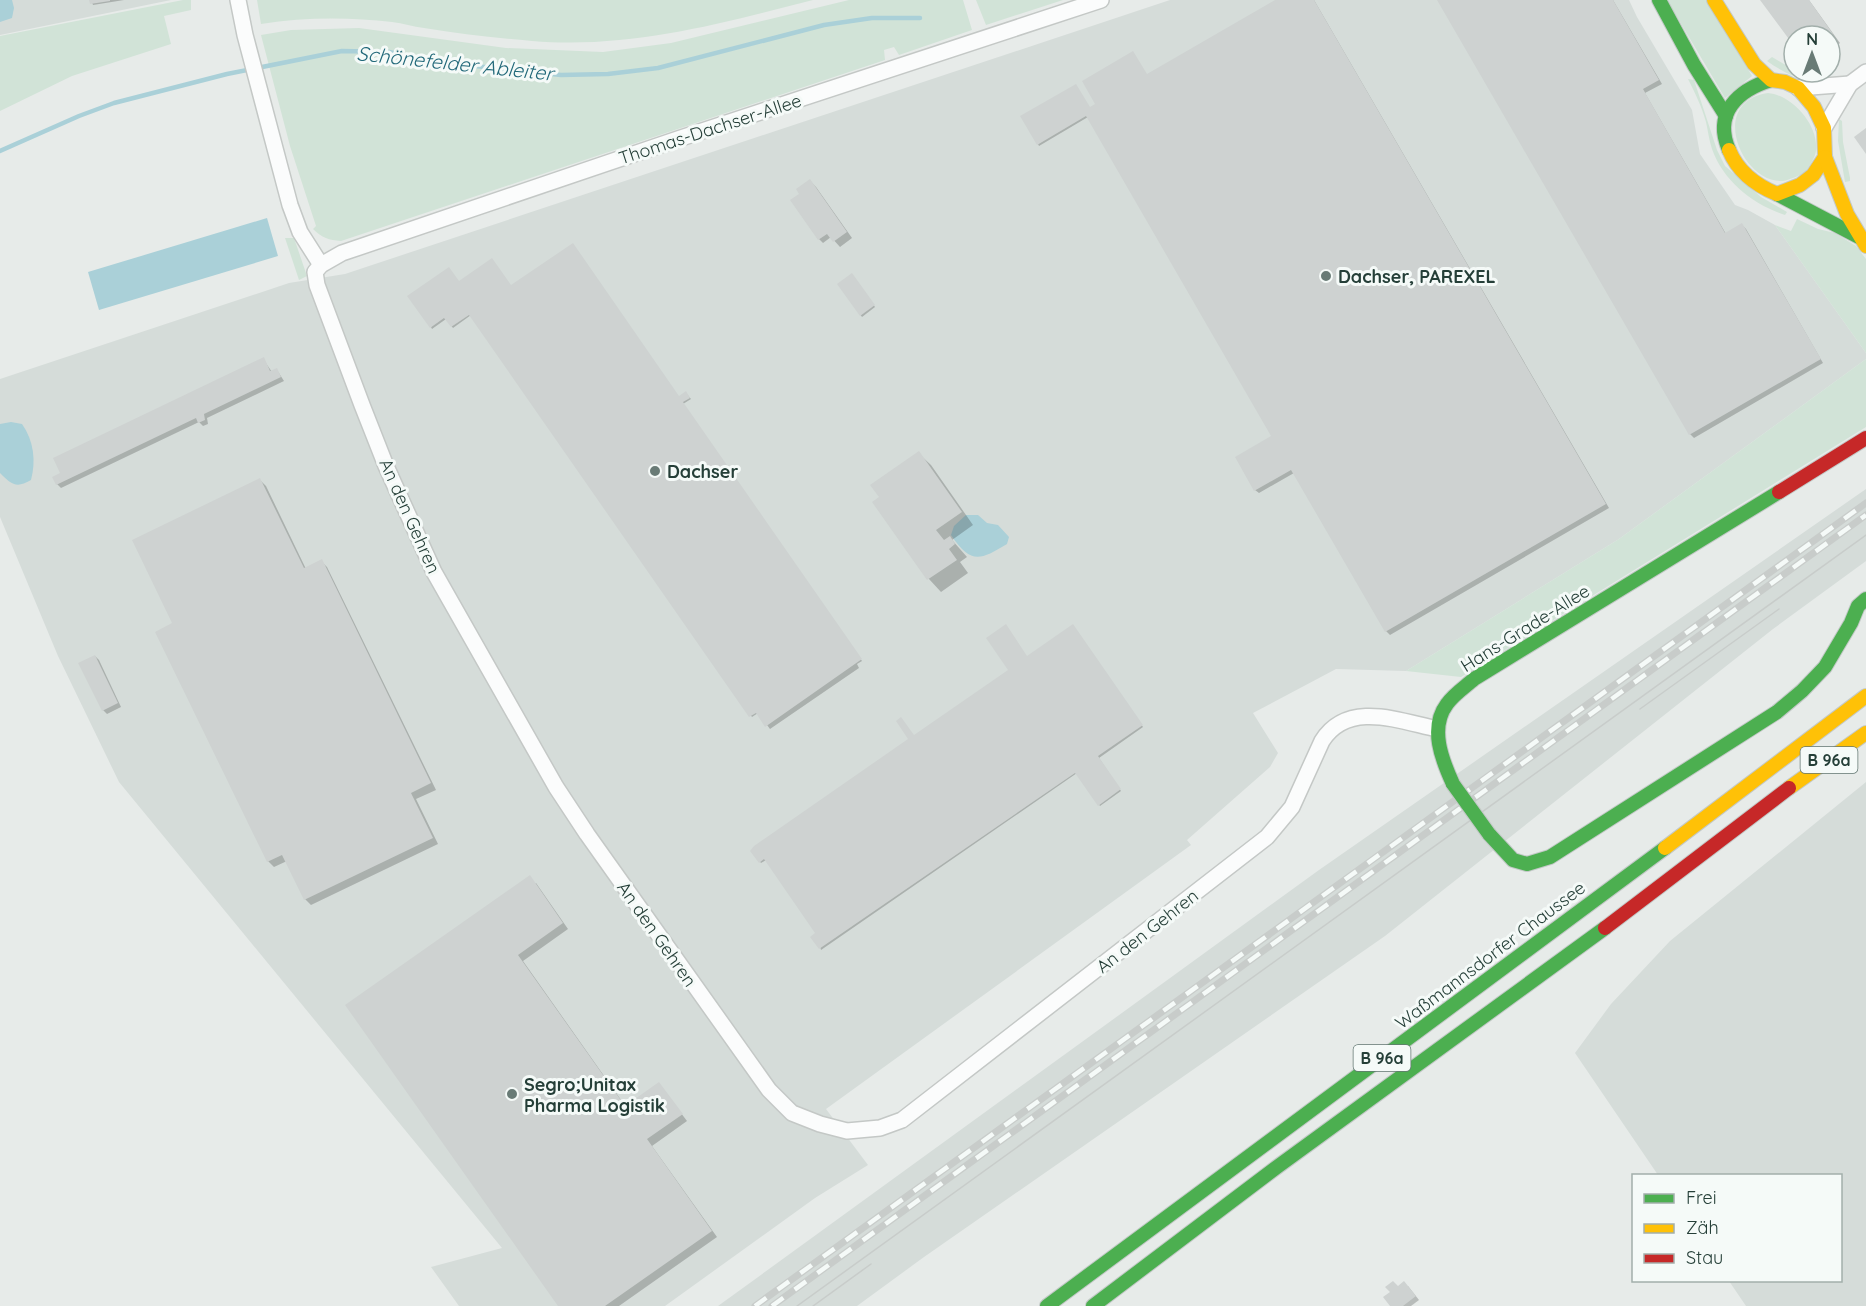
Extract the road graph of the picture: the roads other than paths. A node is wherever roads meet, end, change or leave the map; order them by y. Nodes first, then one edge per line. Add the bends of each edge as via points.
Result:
1 (238, 0) edge
2 (1101, 0) edge
3 (1659, 0) edge
4 (1714, 0) edge
5 (1866, 72) edge
6 (1771, 80) junction
7 (1850, 84) junction
8 (1798, 88) junction
9 (1726, 116) junction
10 (1824, 128) junction
11 (1825, 157) junction
12 (1777, 194) junction
13 (1863, 242) edge
14 (321, 264) junction
15 (1866, 438) edge
16 (1866, 599) edge
17 (1866, 615) edge
18 (1851, 623) junction
19 (1866, 696) edge
20 (1437, 729) junction
21 (1866, 733) edge
22 (1047, 1306) edge
23 (1093, 1306) edge

1 - 14 street via 290,204 300,232
2 - 14 street, Thomas-Dachser-Allee via 644,150 342,253
3 - 9 main road
4 - 6 main road via 1754,64
5 - 7 street
6 - 8 main road
6 - 9 main road via 1753,86 1735,99
7 - 8 street
7 - 10 street
8 - 10 main road via 1814,107
9 - 12 main road via 1727,148 1739,168 1757,185
10 - 11 main road
11 - 12 main road via 1813,175
11 - 13 main road
12 - 13 main road
14 - 20 street, An den Gehren via 315,272 316,285 386,466 434,572 556,787 587,834 769,1090 801,1117 847,1131 880,1128 902,1120 1267,837 1292,807 1322,741 1336,725 1367,716
15 - 20 main road, Hans-Grade-Allee via 1474,680 1443,708
16 - 18 main road via 1858,606
17 - 18 main road
18 - 20 main road, bridge via 1825,667 1777,712 1550,857 1527,864 1513,860 1453,783 1442,758
19 - 22 main road, Waßmannsdorfer Chaussee / B 96a
21 - 23 main road, B 96a

